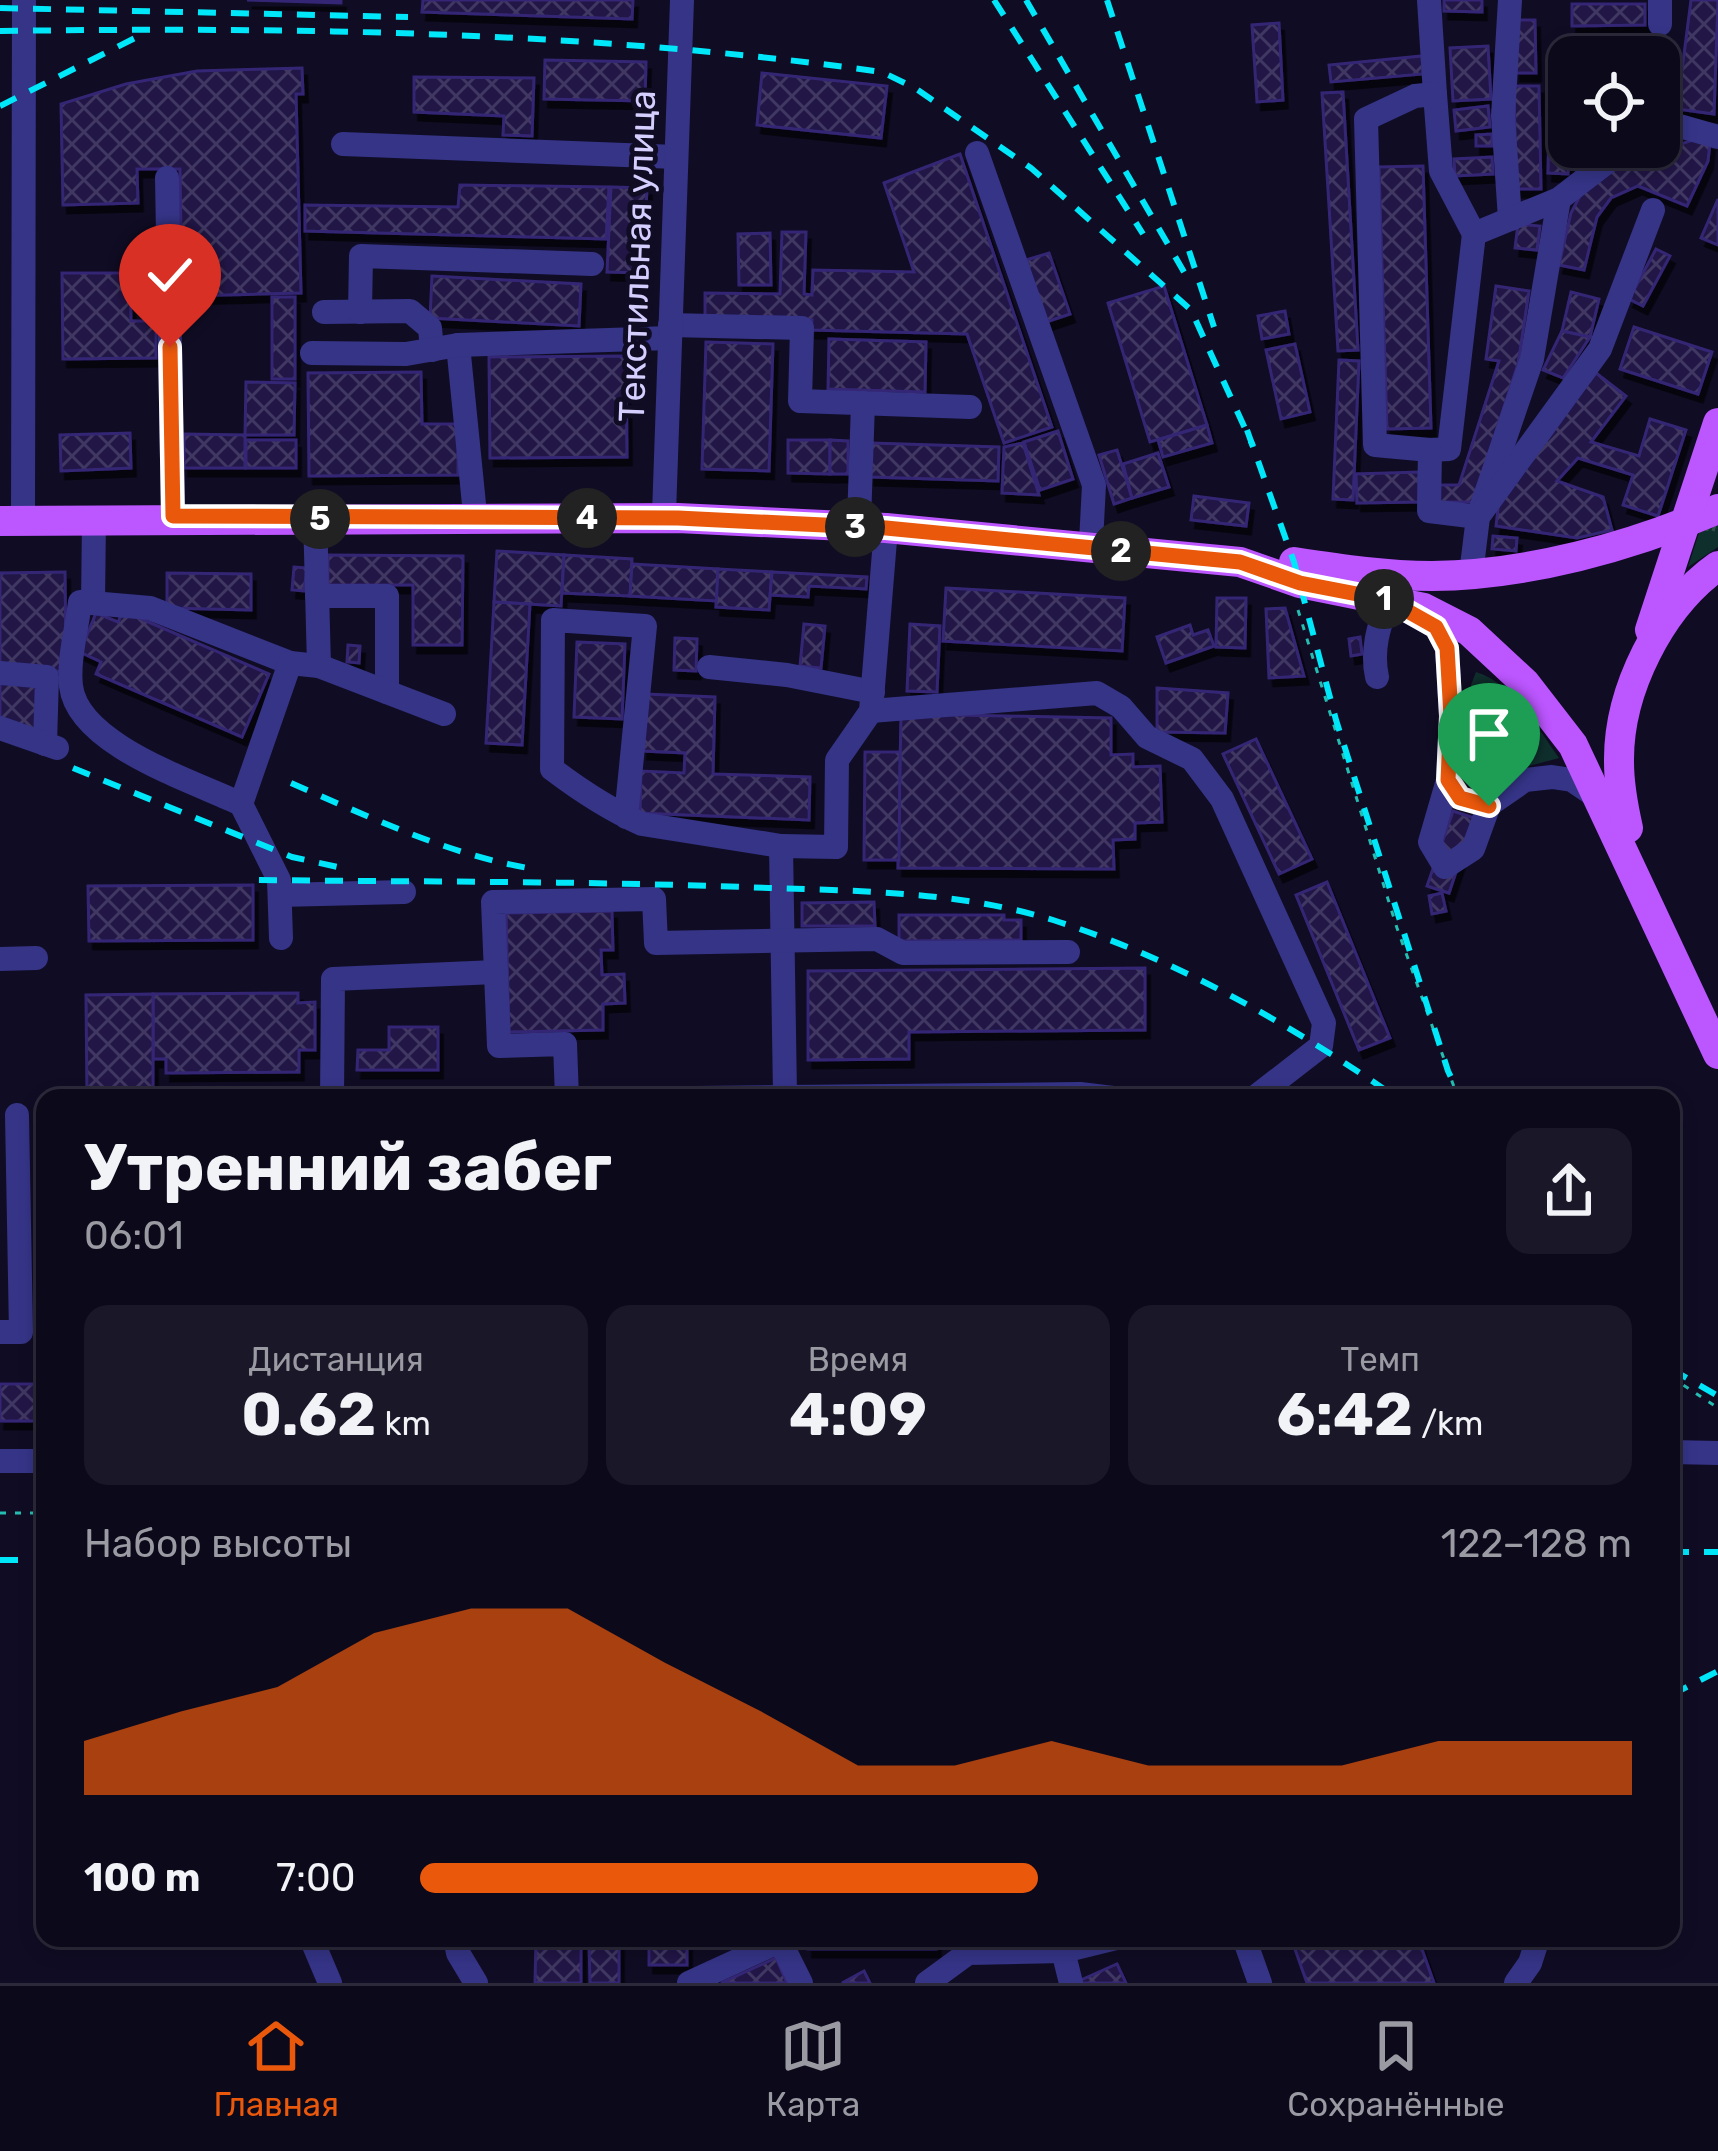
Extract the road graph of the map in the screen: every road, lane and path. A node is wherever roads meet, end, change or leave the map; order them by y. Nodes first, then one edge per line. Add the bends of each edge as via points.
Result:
1 (0, 0) edge
2 (682, 0) edge
3 (1430, 0) edge
4 (1510, 0) edge
5 (24, 1) edge
6 (1435, 94) junction
7 (1680, 125) edge
8 (1718, 137) edge
9 (344, 144) dead end
10 (976, 153) dead end
11 (676, 157) junction
12 (1599, 168) edge
13 (166, 178) dead end
14 (1559, 199) junction
15 (1653, 210) dead end
16 (1510, 219) junction
17 (1474, 234) junction
18 (592, 264) dead end
19 (325, 312) dead end
20 (360, 312) junction
21 (670, 331) junction
22 (458, 345) junction
23 (432, 350) junction
24 (312, 353) dead end
25 (863, 403) junction
26 (970, 406) dead end
27 (1718, 422) edge
28 (1430, 450) junction
29 (1718, 509) edge
30 (475, 514) junction
31 (173, 516) junction
32 (664, 516) junction
33 (315, 517) junction
34 (11, 518) edge
35 (1478, 518) junction
36 (94, 520) junction
37 (873, 525) junction
38 (1682, 525) junction
39 (1091, 545) junction
40 (1718, 566) edge
41 (1291, 571) junction
42 (1471, 574) junction
43 (317, 596) junction
44 (1388, 600) junction
45 (93, 603) junction
46 (1469, 631) junction
47 (290, 664) junction
48 (319, 666) junction
49 (709, 668) dead end
50 (1638, 670) junction
51 (0, 673) edge
52 (1377, 677) dead end
53 (387, 692) junction
54 (872, 702) junction
55 (444, 714) dead end
56 (0, 728) edge
57 (1448, 780) junction
58 (1602, 800) junction
59 (241, 804) junction
60 (1489, 806) junction
61 (626, 817) junction
62 (781, 846) junction
63 (1637, 875) junction
64 (404, 892) dead end
65 (280, 895) junction
66 (281, 938) dead end
67 (783, 939) junction
68 (1067, 952) dead end
69 (36, 958) dead end
70 (0, 959) edge
71 (496, 972) junction
72 (1718, 1054) edge
73 (332, 1089) edge
74 (567, 1089) edge
75 (785, 1089) edge
76 (1266, 1089) edge
77 (1455, 1089) edge
78 (17, 1115) dead end
79 (0, 1332) edge
80 (1680, 1383) edge
81 (1718, 1408) edge
82 (1680, 1452) edge
83 (1718, 1453) edge
84 (0, 1461) edge
85 (36, 1461) edge
86 (0, 1513) edge
87 (36, 1513) edge
88 (315, 1947) edge
89 (457, 1947) edge
90 (767, 1947) edge
91 (783, 1947) edge
92 (1079, 1947) edge
93 (1247, 1947) edge
94 (1535, 1947) edge
95 (1063, 1951) junction
96 (330, 1983) edge
97 (476, 1983) edge
98 (689, 1983) edge
99 (801, 1983) edge
100 (927, 1983) edge
101 (1071, 1983) edge
102 (1260, 1983) edge
103 (1516, 1983) edge

1 - 5 street
2 - 11 street, Текстильная улица
3 - 6 street
4 - 16 street via 1503,116
5 - 34 street
6 - 17 street via 1441,171
6 - 28 street via 1366,119 1375,445
7 - 8 street
9 - 11 street
10 - 39 street via 1094,485
11 - 21 street, Текстильная улица
12 - 14 street
13 - 31 street
14 - 16 street
14 - 35 street via 1532,359
15 - 35 street via 1600,349
16 - 17 street
17 - 28 street via 1449,449
18 - 20 street via 361,256
19 - 20 street
20 - 23 street via 410,311 430,328
21 - 22 street
21 - 25 street via 802,328 800,401
21 - 32 street, Текстильная улица
22 - 23 street
22 - 30 street
23 - 24 street
25 - 26 street
25 - 37 street
27 - 38 main road
28 - 35 street via 1429,511
29 - 38 main road
30 - 32 main road
30 - 33 main road
31 - 33 main road
31 - 34 main road
32 - 33 main road
32 - 37 main road
33 - 36 main road
33 - 43 street
34 - 36 main road
35 - 42 street
36 - 45 street
37 - 39 main road
37 - 54 street
38 - 42 main road via 1546,563
38 - 50 main road
39 - 41 main road
39 - 41 main road
40 - 50 main road via 1664,622
41 - 42 main road
41 - 44 main road
41 - 77 path via 1397,928
42 - 46 main road via 1457,609
43 - 48 street
43 - 53 street via 387,596
44 - 46 main road
44 - 52 street via 1373,660
44 - 57 street via 1436,627 1447,648
45 - 47 street via 150,608
45 - 59 street via 80,602 71,685 79,710 106,740
46 - 58 main road via 1526,682 1574,745
47 - 48 street
47 - 59 street
48 - 53 street
49 - 54 street via 787,675
50 - 63 main road via 1618,758
51 - 56 street via 47,677 51,746
53 - 55 street
54 - 62 street via 837,760 836,847
54 - 76 street via 1097,693 1147,737 1192,759 1222,799 1324,1023 1321,1046
57 - 60 street via 1460,798
57 - 60 street via 1430,842 1445,867 1473,849
58 - 60 street via 1552,776 1525,780
58 - 63 main road
59 - 65 street
61 - 61 street via 645,626 553,620 552,769
61 - 62 street
62 - 67 street
63 - 72 main road
64 - 65 street
65 - 66 street
67 - 68 street via 877,939 903,953
67 - 71 street via 656,943 654,899 493,902
67 - 75 street
69 - 70 street
71 - 73 street via 333,979
71 - 74 street via 499,1046 566,1044
78 - 79 street via 21,1332
80 - 81 path
82 - 83 street
84 - 85 street
86 - 87 path
88 - 96 street
89 - 97 street
90 - 98 street
91 - 99 street
92 - 95 street
93 - 102 street
94 - 103 street
95 - 100 street via 968,1953
95 - 101 street

